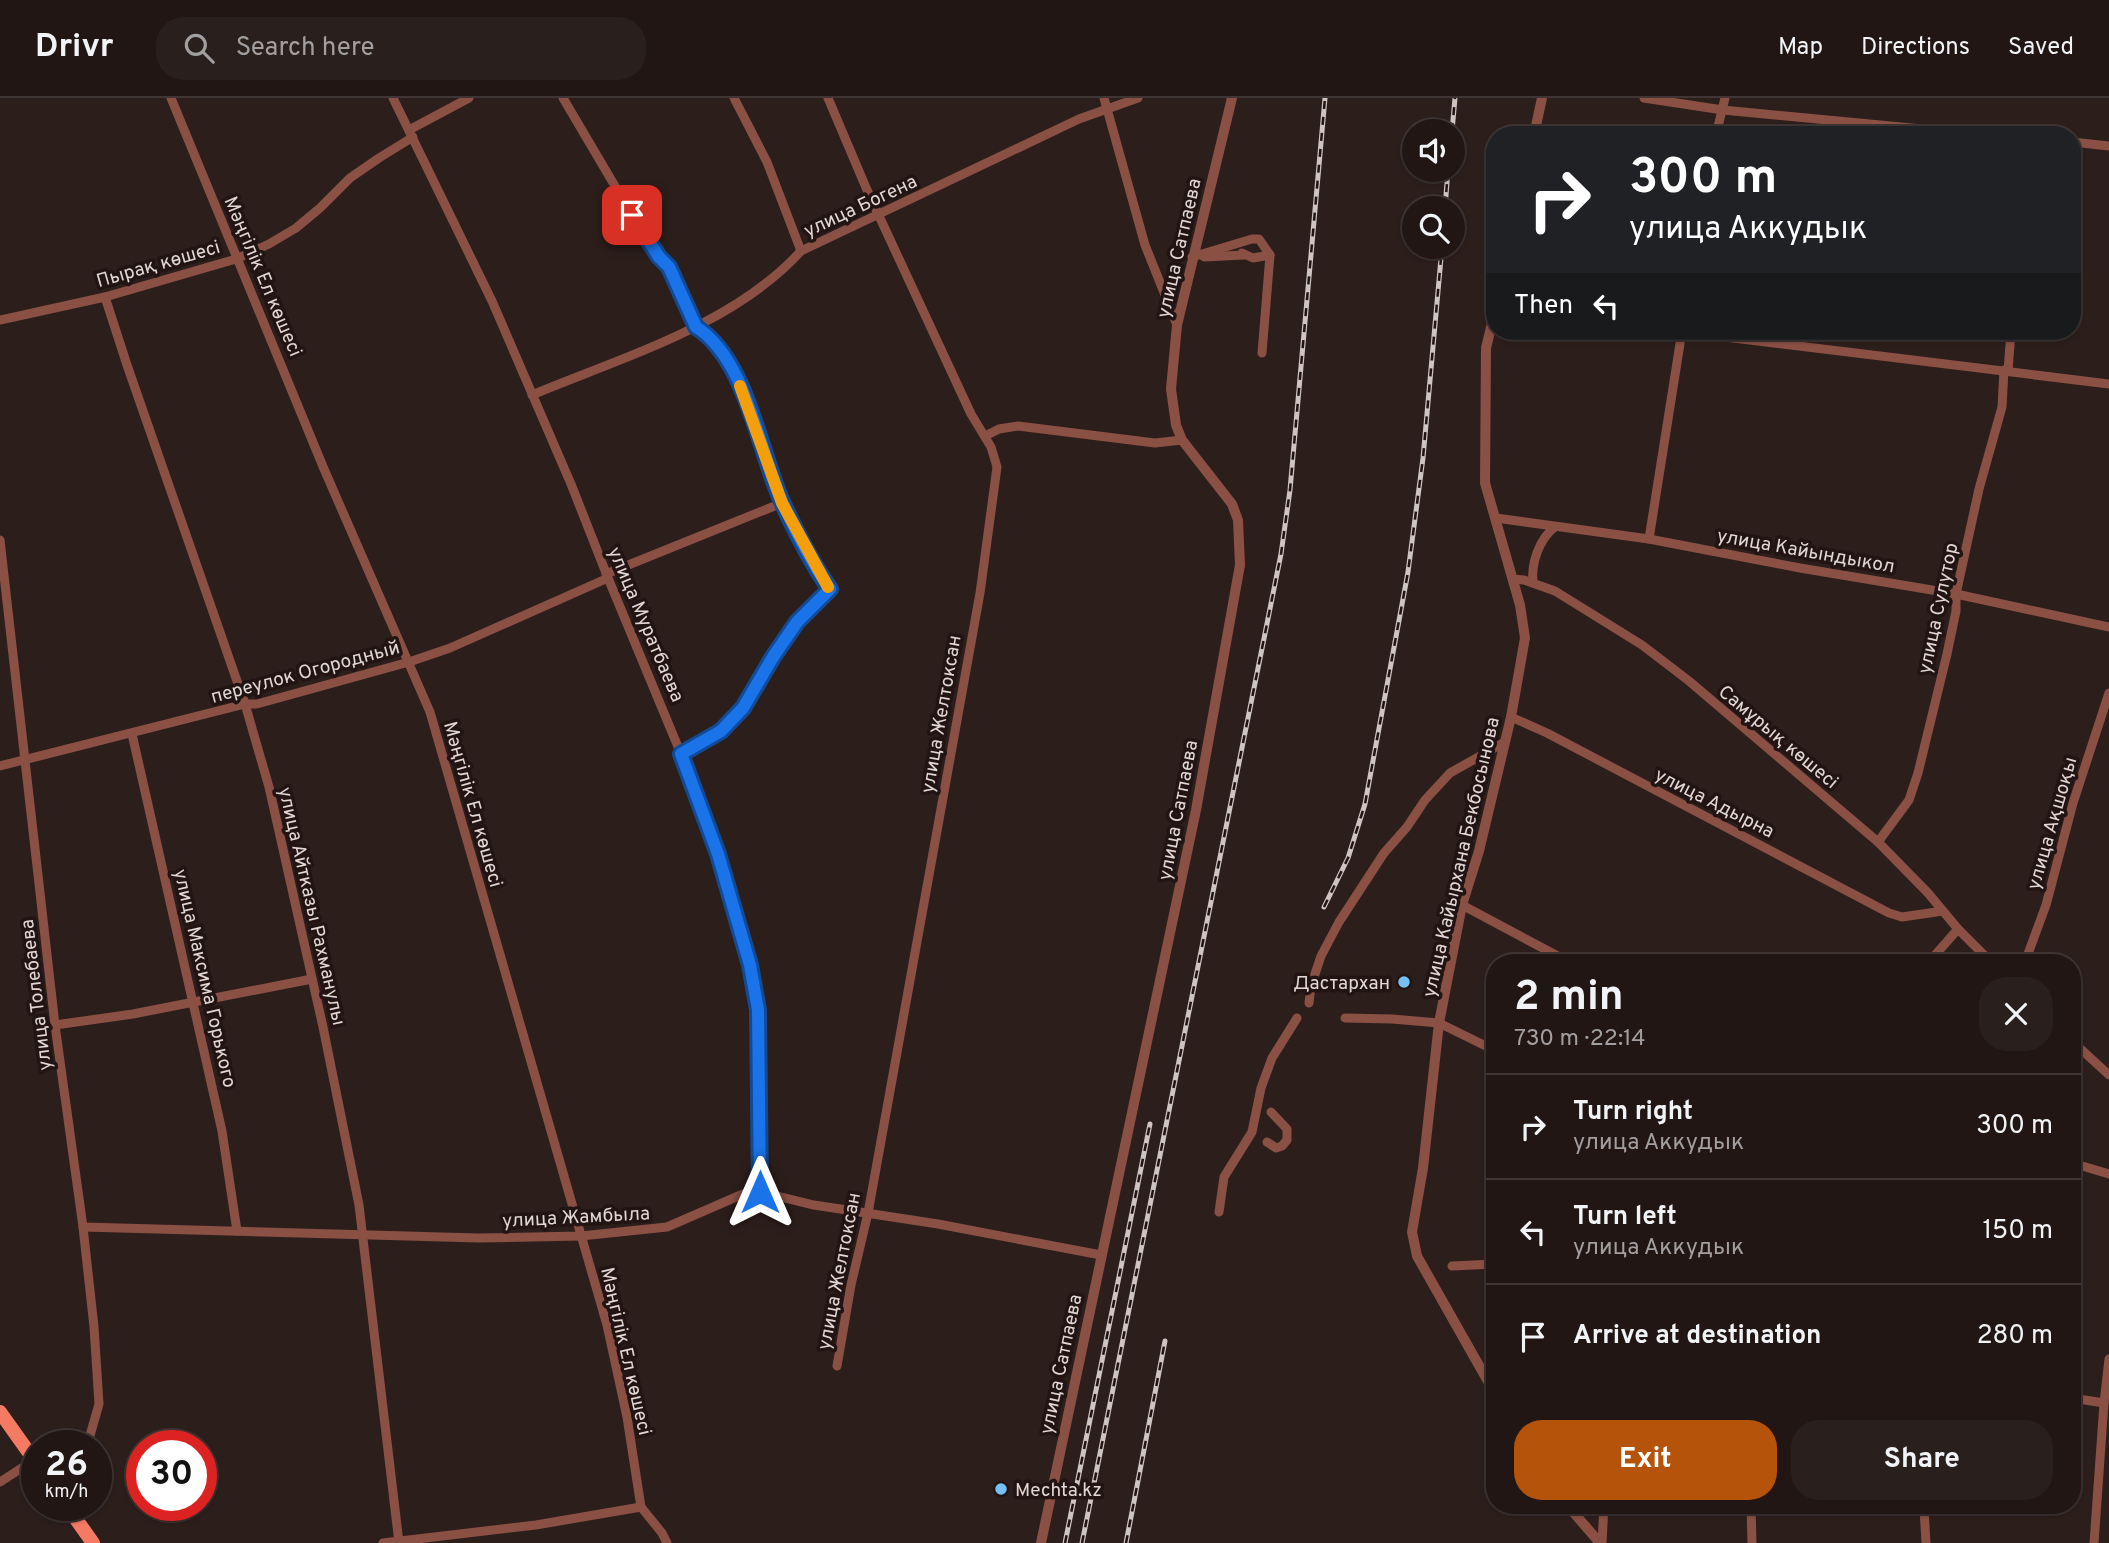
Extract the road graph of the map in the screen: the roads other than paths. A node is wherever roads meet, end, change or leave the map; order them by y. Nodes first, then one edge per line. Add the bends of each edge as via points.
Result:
1 (171, 98) edge
2 (393, 98) edge
3 (468, 98) edge
4 (563, 98) edge
5 (734, 98) edge
6 (828, 98) edge
7 (1104, 98) edge
8 (1138, 98) edge
9 (1231, 98) edge
10 (1542, 98) edge
11 (1644, 98) edge
12 (1725, 98) edge
13 (1107, 109) junction
14 (1723, 110) junction
15 (1536, 126) edge
16 (1719, 126) edge
17 (1890, 126) edge
18 (411, 134) junction
19 (2081, 143) edge
20 (2109, 146) edge
21 (879, 215) junction
22 (1237, 244) junction
23 (801, 251) junction
24 (1244, 255) junction
25 (1270, 255) junction
26 (1192, 257) junction
27 (236, 259) junction
28 (105, 297) junction
29 (0, 320) edge
30 (1177, 325) junction
31 (696, 327) junction
32 (1488, 340) edge
33 (1681, 340) edge
34 (1757, 340) edge
35 (2010, 340) edge
36 (1262, 353) dead end
37 (2006, 370) junction
38 (2109, 384) edge
39 (532, 395) junction
40 (985, 436) junction
41 (1182, 440) junction
42 (782, 503) junction
43 (1496, 518) junction
44 (1555, 527) junction
45 (1649, 539) junction
46 (0, 540) edge
47 (607, 576) junction
48 (1513, 579) junction
49 (1533, 583) junction
50 (1956, 594) junction
51 (2109, 627) edge
52 (409, 662) junction
53 (2109, 693) edge
54 (245, 704) junction
55 (1511, 717) junction
56 (132, 734) junction
57 (1505, 742) junction
58 (681, 754) junction
59 (26, 759) junction
60 (0, 766) edge
61 (1878, 842) junction
62 (1462, 905) junction
63 (1943, 911) junction
64 (1958, 929) junction
65 (1555, 954) edge
66 (1936, 954) edge
67 (1983, 954) edge
68 (2028, 954) edge
69 (312, 979) junction
70 (193, 1001) junction
71 (1309, 1003) dead end
72 (1297, 1018) dead end
73 (1345, 1018) dead end
74 (1438, 1023) junction
75 (55, 1025) junction
76 (1486, 1046) edge
77 (2081, 1050) edge
78 (2109, 1076) edge
79 (1271, 1112) dead end
80 (1267, 1142) dead end
81 (2081, 1166) edge
82 (2109, 1174) edge
83 (760, 1192) junction
84 (1219, 1212) dead end
85 (867, 1213) junction
86 (83, 1227) junction
87 (237, 1231) junction
88 (363, 1235) junction
89 (581, 1236) junction
90 (1101, 1255) junction
91 (1486, 1264) edge
92 (1452, 1266) dead end
93 (2109, 1359) edge
94 (837, 1366) dead end
95 (1486, 1378) edge
96 (2081, 1399) edge
97 (2104, 1402) junction
98 (0, 1412) edge
99 (92, 1430) edge
100 (21, 1442) edge
101 (21, 1470) edge
102 (0, 1482) edge
103 (641, 1507) junction
104 (1574, 1514) edge
105 (1603, 1514) edge
106 (1751, 1514) edge
107 (1924, 1514) edge
108 (77, 1521) edge
109 (399, 1542) edge
110 (93, 1543) edge
111 (383, 1543) edge
112 (667, 1543) edge
113 (1041, 1543) edge
114 (1601, 1543) edge
115 (1752, 1543) edge
116 (1926, 1543) edge
117 (2094, 1543) edge

1 - 27 street, Мәңгілік Ел көшесі
2 - 18 street, улица Муратбаева
3 - 18 street, Пырақ көшесі
4 - 31 street via 639,226 669,267
5 - 23 street via 767,162
6 - 21 street, улица Желтоксан
7 - 13 street
8 - 13 street, улица Богена
9 - 26 street, улица Сатпаева
10 - 15 street
11 - 14 street
12 - 14 street
13 - 21 street, улица Богена
13 - 30 street via 1145,245
14 - 16 street
14 - 17 street
18 - 27 street, Пырақ көшесі via 350,178 296,228
18 - 39 street, улица Муратбаева
19 - 20 street
21 - 23 street, улица Богена
21 - 40 street, улица Желтоксан
22 - 24 street
22 - 25 street via 1259,239
22 - 26 street
23 - 31 street, улица Богена via 758,291
24 - 25 street
24 - 26 street
25 - 36 street
26 - 30 street, улица Сатпаева
27 - 28 street, Пырақ көшесі
27 - 52 street, Мәңгілік Ел көшесі
28 - 29 street, Пырақ көшесі
28 - 54 street, улица Айтказы Рахманулы
30 - 41 street, улица Сатпаева via 1171,389
31 - 39 street, улица Богена
31 - 42 street via 733,369
32 - 43 street, улица Кайырхана Бекбосынова via 1485,483
33 - 45 street
34 - 37 street
35 - 37 street, улица Сулутор
37 - 38 street
37 - 50 street, улица Сулутор via 2002,407
39 - 47 street, улица Муратбаева
40 - 41 street via 1018,426 1155,443
40 - 85 street, улица Желтоксан via 997,467 980,593
41 - 90 street, улица Сатпаева via 1232,504 1239,530 1240,565 1196,810
42 - 47 street, переулок Огородный
42 - 58 street via 830,589 797,622 743,708 721,731
43 - 44 street, улица Кайындыкол
43 - 48 street, улица Кайырхана Бекбосынова
44 - 45 street, улица Кайындыкол
44 - 49 street via 1537,552
45 - 50 street, улица Кайындыкол
46 - 59 street, улица Толебаева
47 - 52 street, переулок Огородный
47 - 58 street, улица Муратбаева
48 - 49 street, Самұрық көшесі
48 - 55 street, улица Кайырхана Бекбосынова via 1525,638
49 - 61 street, Самұрық көшесі via 1555,591 1642,645
50 - 51 street, улица Кайындыкол
50 - 61 street, улица Сулутор via 1947,654 1918,773 1909,800
52 - 54 street, переулок Огородный
52 - 89 street, Мәңгілік Ел көшесі via 430,712
53 - 68 street, улица Ақшоқы
54 - 56 street, переулок Огородный
54 - 69 street, улица Айтказы Рахманулы via 269,787
55 - 57 street, улица Кайырхана Бекбосынова
55 - 63 street, улица Адырна via 1889,913 1902,917
56 - 59 street, переулок Огородный
56 - 70 street, улица Максима Горького
57 - 62 street, улица Кайырхана Бекбосынова
57 - 71 street via 1450,772 1384,853 1321,956
58 - 83 street, улица Муратбаева via 718,854 750,965 758,1010
59 - 60 street, переулок Огородный
59 - 75 street, улица Толебаева
61 - 63 street, Самұрық көшесі
62 - 65 street
62 - 74 street, улица Кайырхана Бекбосынова
63 - 64 street, Самұрық көшесі
64 - 66 street
64 - 67 street, Самұрық көшесі
69 - 70 street
69 - 88 street, улица Айтказы Рахманулы
70 - 75 street
70 - 87 street, улица Максима Горького via 222,1131
72 - 84 street via 1272,1058 1252,1132 1224,1177
73 - 74 street
74 - 76 street
74 - 95 street, улица Кайырхана Бекбосынова via 1412,1232 1417,1256
75 - 86 street, улица Толебаева
77 - 78 street
79 - 80 street via 1287,1129 1287,1140 1276,1148
81 - 82 street
83 - 85 street, улица Жамбыла
83 - 89 street, улица Жамбыла via 743,1194 667,1227
85 - 90 street, улица Жамбыла
85 - 94 street, улица Желтоксан
86 - 87 street, улица Жамбыла
86 - 99 street, улица Толебаева via 99,1404
87 - 88 street, улица Жамбыла
88 - 89 street, улица Жамбыла
88 - 109 street, улица Айтказы Рахманулы
89 - 103 street, Мәңгілік Ел көшесі via 613,1351
90 - 113 street, улица Сатпаева
91 - 92 street
93 - 97 street
96 - 97 street
97 - 117 street
98 - 100 main road
101 - 102 street
103 - 109 street
103 - 112 street, Мәңгілік Ел көшесі
104 - 114 street
105 - 114 street
106 - 115 street
107 - 116 street
108 - 110 main road
109 - 111 street

